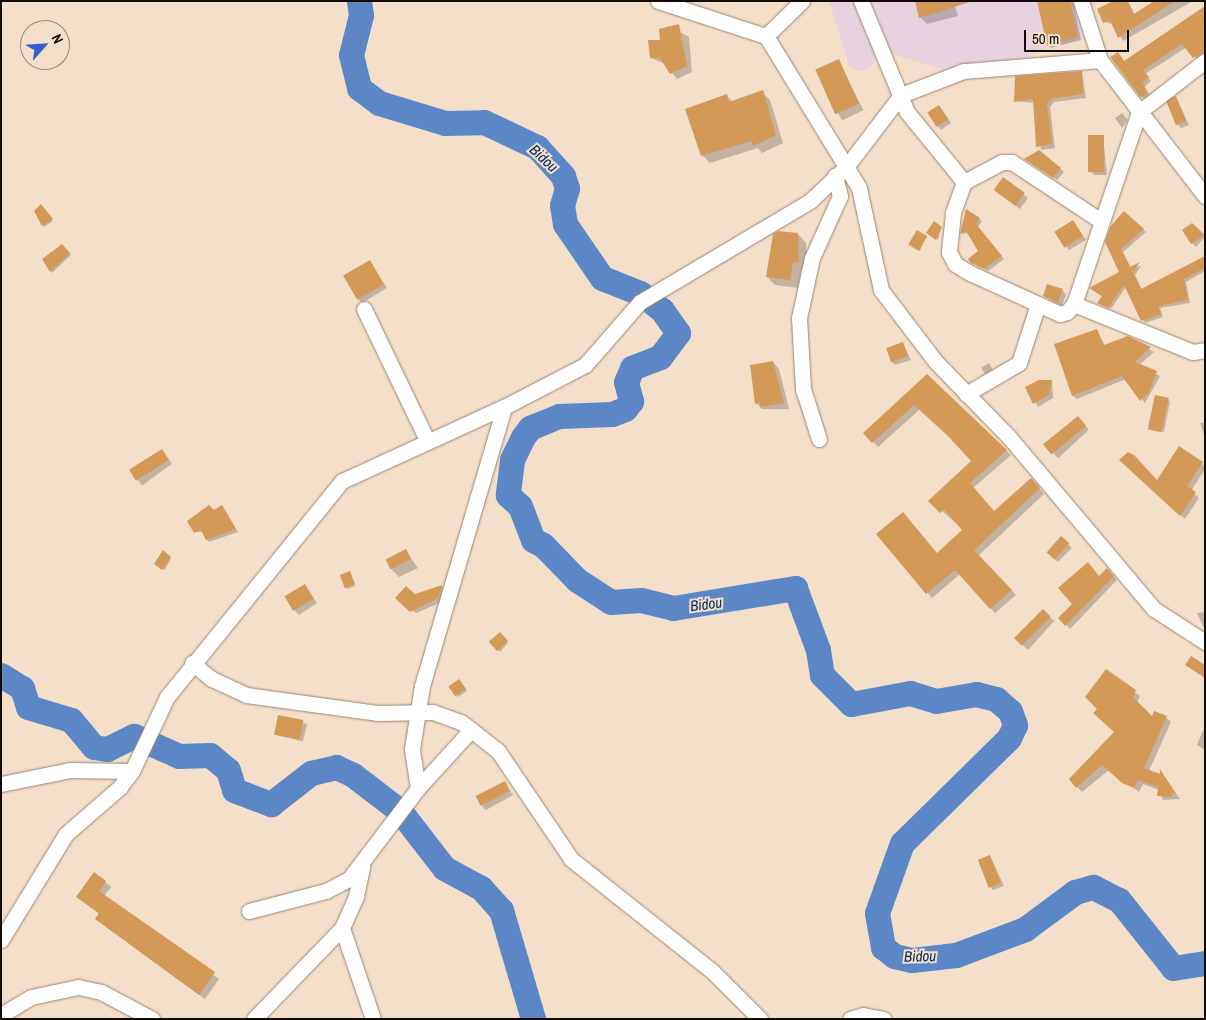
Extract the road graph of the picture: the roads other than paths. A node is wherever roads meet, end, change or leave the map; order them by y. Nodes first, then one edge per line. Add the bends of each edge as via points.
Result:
1 (658, 1) edge
2 (802, 1) edge
3 (861, 1) edge
4 (1081, 1) edge
5 (766, 36) junction
6 (1100, 60) junction
7 (1205, 61) edge
8 (900, 96) junction
9 (1139, 112) junction
10 (841, 172) junction
11 (964, 182) junction
12 (1205, 196) edge
13 (1101, 221) junction
14 (1038, 304) junction
15 (1074, 304) junction
16 (364, 309) dead end
17 (1205, 350) edge
18 (966, 394) junction
19 (504, 407) junction
20 (820, 439) dead end
21 (427, 440) junction
22 (1205, 642) edge
23 (192, 663) junction
24 (418, 711) junction
25 (472, 730) junction
26 (132, 771) junction
27 (1, 784) edge
28 (418, 788) junction
29 (362, 867) junction
30 (249, 910) dead end
31 (342, 928) junction
32 (3, 935) edge
33 (1, 1015) edge
34 (152, 1019) edge
35 (254, 1019) edge
36 (373, 1019) edge
37 (760, 1019) edge
38 (850, 1019) edge
39 (884, 1019) edge

1 - 5 street
2 - 5 street
3 - 8 street
4 - 6 street
5 - 10 street
6 - 8 street via 964,71
6 - 9 street
7 - 9 street
8 - 10 street
8 - 11 street via 913,122
9 - 12 street
9 - 13 street
10 - 18 street via 864,204 881,290
10 - 19 street via 810,201 640,302 585,365
10 - 20 street via 840,196 812,258 800,318 803,389
11 - 13 street via 1002,162 1012,162
11 - 14 street via 953,213 951,259
13 - 15 street
14 - 15 street via 1060,314
14 - 18 street via 1018,364
15 - 17 street via 1193,352
16 - 21 street
18 - 22 street via 1009,437 1154,609
19 - 21 street
19 - 24 street
21 - 23 street via 342,481
23 - 24 street via 212,679 246,695 377,713
23 - 26 street via 167,697
24 - 25 street via 445,715
24 - 28 street via 411,763
25 - 28 street
25 - 37 street via 498,751 571,859 712,971
26 - 27 street via 70,770
26 - 32 street via 120,787 66,834
28 - 29 street
29 - 30 street via 326,891
29 - 31 street via 356,896
31 - 35 street
31 - 36 street
33 - 34 street via 31,997 78,987 101,992
38 - 39 street via 863,1015

